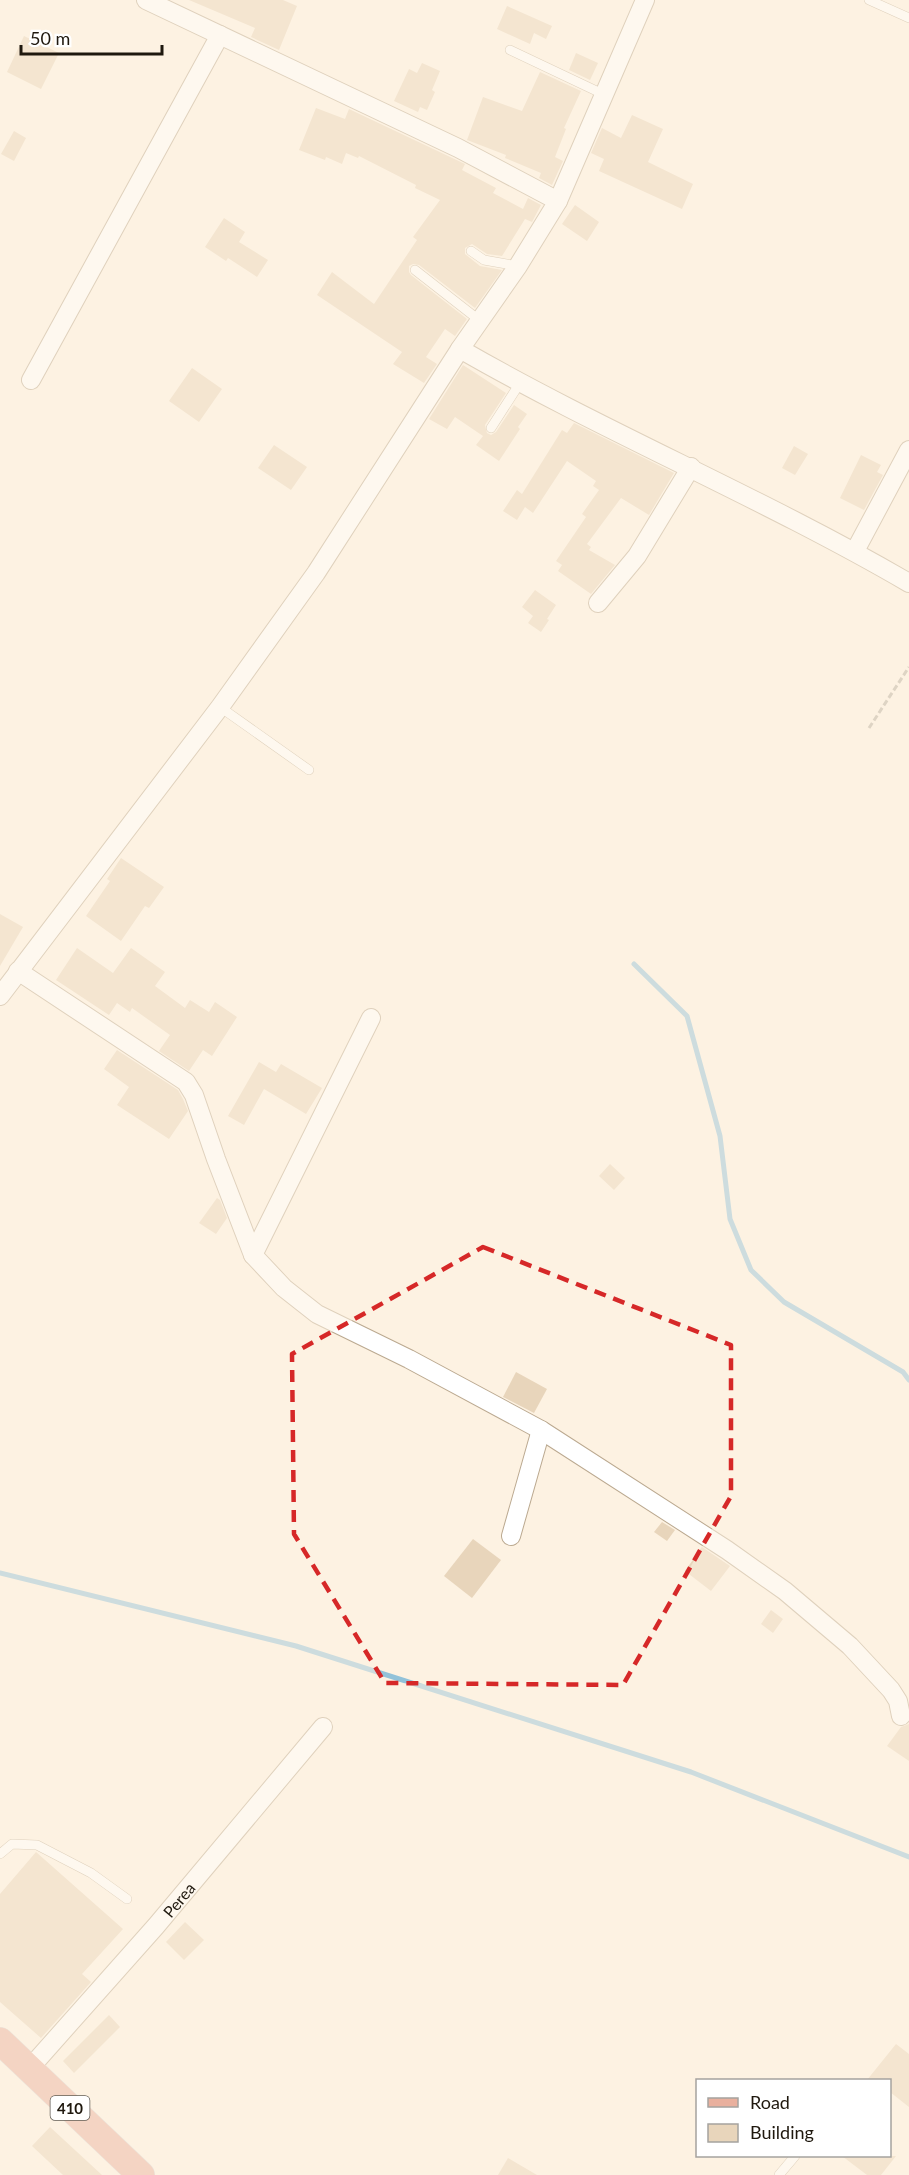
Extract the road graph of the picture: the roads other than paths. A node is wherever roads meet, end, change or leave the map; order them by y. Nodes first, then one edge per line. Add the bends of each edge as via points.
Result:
1 (146, 0) edge
2 (645, 0) edge
3 (869, 0) edge
4 (909, 18) edge
5 (220, 35) junction
6 (510, 50) dead end
7 (605, 95) junction
8 (558, 201) junction
9 (471, 251) dead end
10 (518, 266) junction
11 (415, 270) dead end
12 (479, 320) junction
13 (460, 349) junction
14 (31, 380) dead end
15 (520, 383) junction
16 (491, 428) dead end
17 (909, 450) edge
18 (690, 467) junction
19 (855, 551) junction
20 (909, 583) edge
21 (598, 603) dead end
22 (220, 707) junction
23 (309, 770) dead end
24 (18, 971) junction
25 (0, 996) edge
26 (371, 1018) dead end
27 (253, 1255) junction
28 (541, 1430) junction
29 (511, 1536) dead end
30 (901, 1716) dead end
31 (322, 1727) dead end
32 (0, 1854) edge
33 (127, 1899) dead end
34 (0, 2041) edge
35 (29, 2069) junction
36 (794, 2157) edge
37 (141, 2175) edge
38 (779, 2175) edge

1 - 5 street
2 - 7 street
3 - 4 lane
5 - 8 street via 458,148
5 - 14 street
6 - 7 lane
7 - 8 street
8 - 10 street
9 - 10 lane via 484,260
10 - 12 street
11 - 12 lane
12 - 13 street
13 - 15 street
13 - 22 street via 316,573
15 - 16 lane
15 - 18 street
17 - 19 street
18 - 19 street
18 - 21 street via 637,556
19 - 20 street
22 - 23 lane
22 - 24 street
24 - 25 street
24 - 27 street via 186,1082
26 - 27 street
27 - 28 street via 284,1288 317,1314
28 - 29 street
28 - 30 street via 785,1591 850,1646 891,1690
31 - 35 street, Perea via 156,1926
32 - 33 lane via 12,1844 37,1845 91,1873
34 - 35 main road, 410
35 - 37 main road, 410
36 - 38 lane

